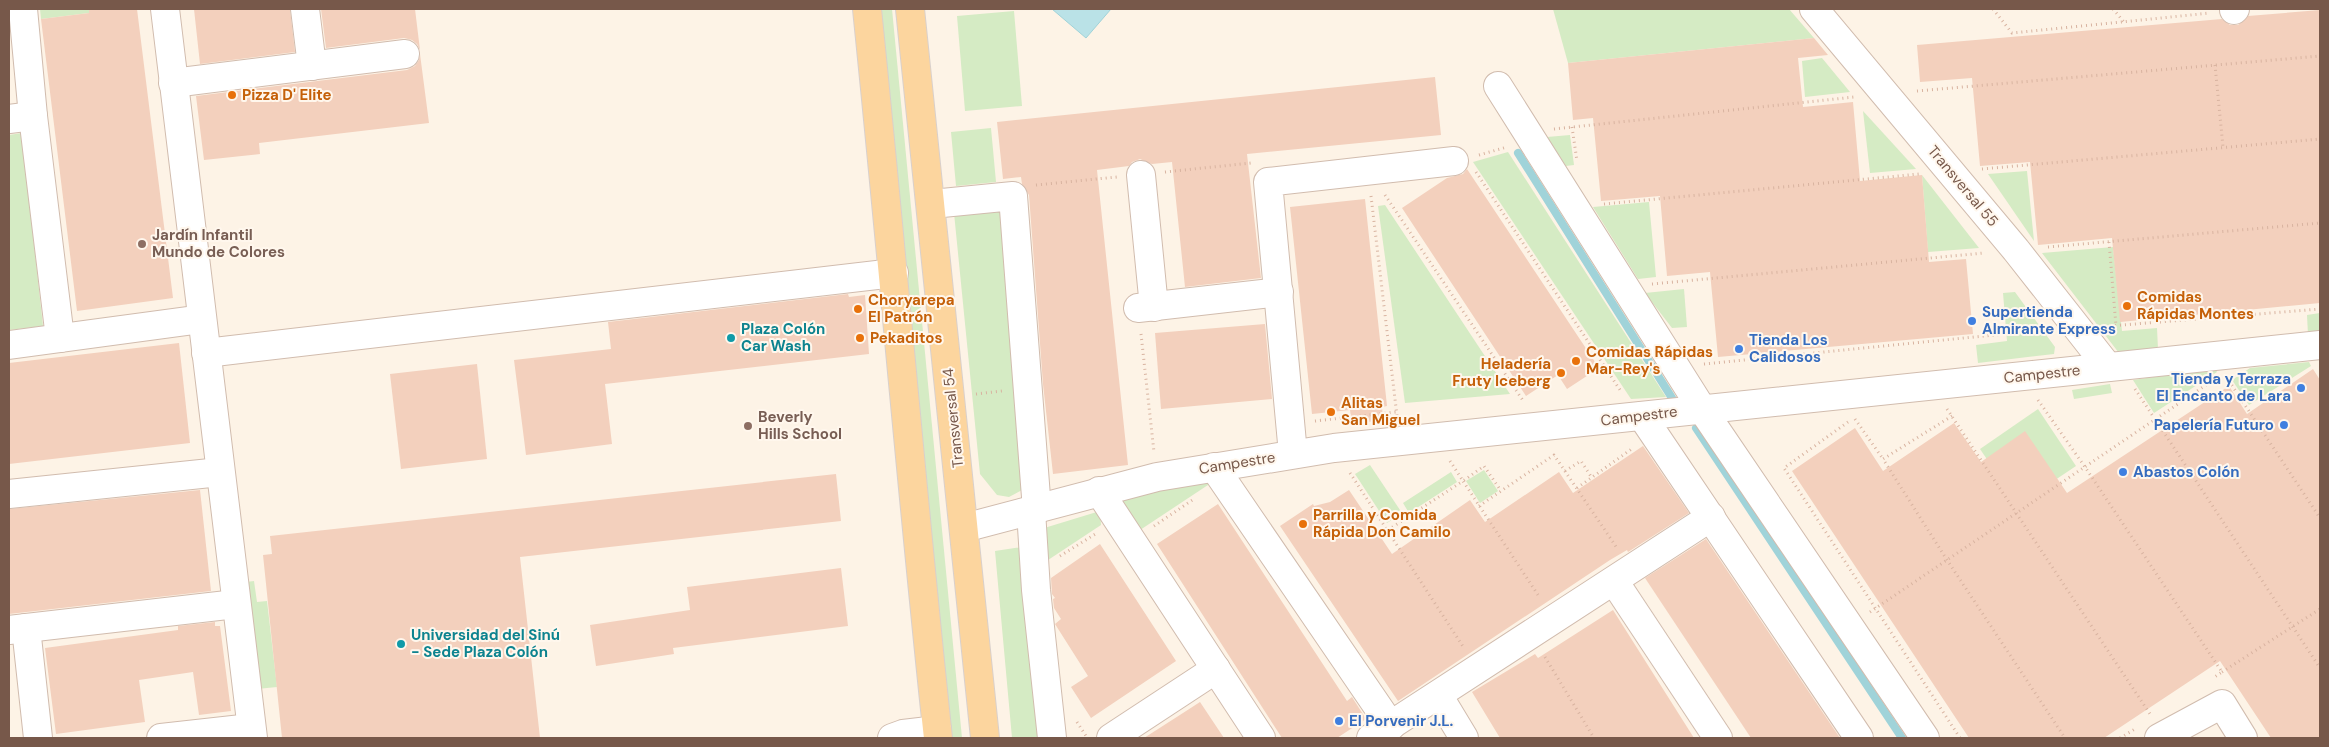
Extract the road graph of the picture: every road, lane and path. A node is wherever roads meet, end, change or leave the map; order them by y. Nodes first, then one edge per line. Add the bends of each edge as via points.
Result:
1 (23, 9) edge
2 (165, 9) edge
3 (305, 9) edge
4 (867, 9) edge
5 (910, 9) edge
6 (1994, 9) edge
7 (2113, 9) edge
8 (2235, 9) edge
9 (1825, 13) edge
10 (2124, 22) junction
11 (405, 54) dead end
12 (2320, 56) edge
13 (2215, 65) junction
14 (312, 66) junction
15 (174, 83) junction
16 (1498, 86) dead end
17 (1873, 95) junction
18 (21, 118) edge
19 (2320, 139) edge
20 (2223, 147) junction
21 (1463, 164) joint
22 (1917, 165) dead end
23 (1578, 166) dead end
24 (1980, 169) dead end
25 (1368, 171) junction
26 (1141, 175) dead end
27 (932, 204) junction
28 (1602, 204) dead end
29 (2320, 224) edge
30 (2109, 242) junction
31 (1982, 245) dead end
32 (2042, 248) dead end
33 (894, 273) junction
34 (1645, 284) dead end
35 (1279, 292) junction
36 (1146, 307) junction
37 (2320, 308) edge
38 (202, 319) junction
39 (2039, 323) dead end
40 (2116, 326) junction
41 (2102, 327) dead end
42 (60, 338) junction
43 (9, 345) edge
44 (2320, 345) edge
45 (206, 354) junction
46 (1703, 364) dead end
47 (2218, 364) junction
48 (2114, 366) junction
49 (2020, 376) junction
50 (1931, 385) junction
51 (1027, 388) junction
52 (968, 396) dead end
53 (1702, 408) junction
54 (1396, 412) junction
55 (1952, 416) junction
56 (2155, 420) junction
57 (1644, 422) junction
58 (1291, 423) junction
59 (1541, 427) junction
60 (1400, 440) junction
61 (1334, 448) junction
62 (1293, 454) junction
63 (1883, 459) junction
64 (2085, 467) junction
65 (220, 472) junction
66 (1565, 472) junction
67 (1218, 473) junction
68 (1157, 477) junction
69 (1592, 478) junction
70 (1463, 481) junction
71 (1577, 488) junction
72 (1099, 491) junction
73 (1501, 491) junction
74 (9, 494) edge
75 (1479, 506) junction
76 (1034, 511) junction
77 (2017, 513) junction
78 (1711, 517) junction
79 (2320, 518) edge
80 (964, 528) junction
81 (1126, 530) junction
82 (1388, 530) junction
83 (1947, 560) junction
84 (1034, 572) junction
85 (1622, 575) junction
86 (236, 604) junction
87 (1875, 609) junction
88 (2320, 609) edge
89 (1554, 620) junction
90 (1850, 626) junction
91 (2293, 628) junction
92 (18, 629) edge
93 (1531, 635) junction
94 (2320, 668) edge
95 (1478, 669) junction
96 (1216, 670) junction
97 (2222, 672) junction
98 (1438, 695) junction
99 (2222, 704) junction
100 (1381, 732) edge
101 (252, 733) edge
102 (938, 734) edge
103 (2162, 737) edge
104 (38, 738) edge
105 (161, 738) edge
106 (892, 738) edge
107 (985, 738) edge
108 (1052, 738) edge
109 (1111, 738) edge
110 (1261, 738) edge
111 (1464, 738) edge
112 (1594, 738) edge
113 (1718, 738) edge
114 (1859, 738) edge
115 (1925, 738) edge
116 (1960, 738) edge
117 (2065, 738) edge
118 (2243, 738) edge

1 - 18 street
2 - 15 street
3 - 14 street
4 - 33 main road
5 - 27 main road, Transversal 54
6 - 10 path via 2012,33
7 - 10 path
8 - 10 path
9 - 17 street, Transversal 55
11 - 14 street
12 - 13 path
13 - 17 path
13 - 20 path
14 - 15 street
15 - 38 street
16 - 53 street
17 - 23 path via 1572,127
17 - 48 street, Transversal 55 via 2016,250
18 - 42 street
19 - 20 path
20 - 24 path
21 - 25 street
21 - 57 path
22 - 28 path via 1924,173
25 - 35 street via 1268,182
25 - 54 path
25 - 59 path
26 - 36 street
27 - 51 street via 1013,196
27 - 80 main road, Transversal 54
29 - 30 path
30 - 32 path
30 - 40 path
31 - 34 path via 1988,252
33 - 45 street
33 - 102 main road
35 - 36 street
35 - 58 street
36 - 68 path
37 - 40 path
38 - 42 street
38 - 45 street
39 - 46 path via 2045,331
40 - 41 path
42 - 43 street
44 - 47 street, Campestre
45 - 65 street
47 - 48 street, Campestre
47 - 56 path
47 - 79 path
48 - 49 street, Campestre
48 - 56 path
49 - 50 street, Campestre
49 - 64 path
50 - 53 street, Campestre
50 - 55 path
51 - 52 path
51 - 76 street
53 - 57 street, Campestre
53 - 90 street
54 - 58 path
54 - 60 path
55 - 63 path
55 - 77 path
56 - 64 path
56 - 91 path
57 - 59 street, Campestre
57 - 69 path
57 - 78 street
58 - 62 street
59 - 60 street, Campestre
60 - 61 street, Campestre
61 - 62 street, Campestre
61 - 82 path
62 - 67 street, Campestre
63 - 83 path
63 - 87 path via 1854,418 1784,468
64 - 77 path
64 - 97 path
65 - 74 street
65 - 86 street
66 - 69 path via 1581,461
66 - 71 path
66 - 73 path via 1554,455
67 - 68 street, Campestre
67 - 81 path
67 - 100 street
68 - 72 street, Campestre
69 - 71 path
70 - 73 path via 1484,466
70 - 75 path
70 - 82 path
71 - 85 path
72 - 76 street, Campestre
72 - 81 street
73 - 75 path
75 - 89 path
76 - 80 street, Campestre
76 - 84 street
77 - 83 path
77 - 103 path
78 - 85 street
78 - 114 street
80 - 107 main road, Transversal 54
81 - 84 path
81 - 96 street
82 - 95 path
83 - 87 path
83 - 117 path
84 - 108 street
85 - 89 street
85 - 113 street
86 - 92 street
86 - 101 street
87 - 90 path
87 - 116 path
88 - 91 path
89 - 93 street
90 - 115 street
91 - 94 path
91 - 97 path
92 - 104 street
93 - 95 street
93 - 112 path
95 - 98 street
96 - 109 street
96 - 110 street
97 - 99 path via 2207,682
98 - 100 street
98 - 111 street
99 - 103 street
99 - 118 street
101 - 105 street
102 - 106 street via 903,734

